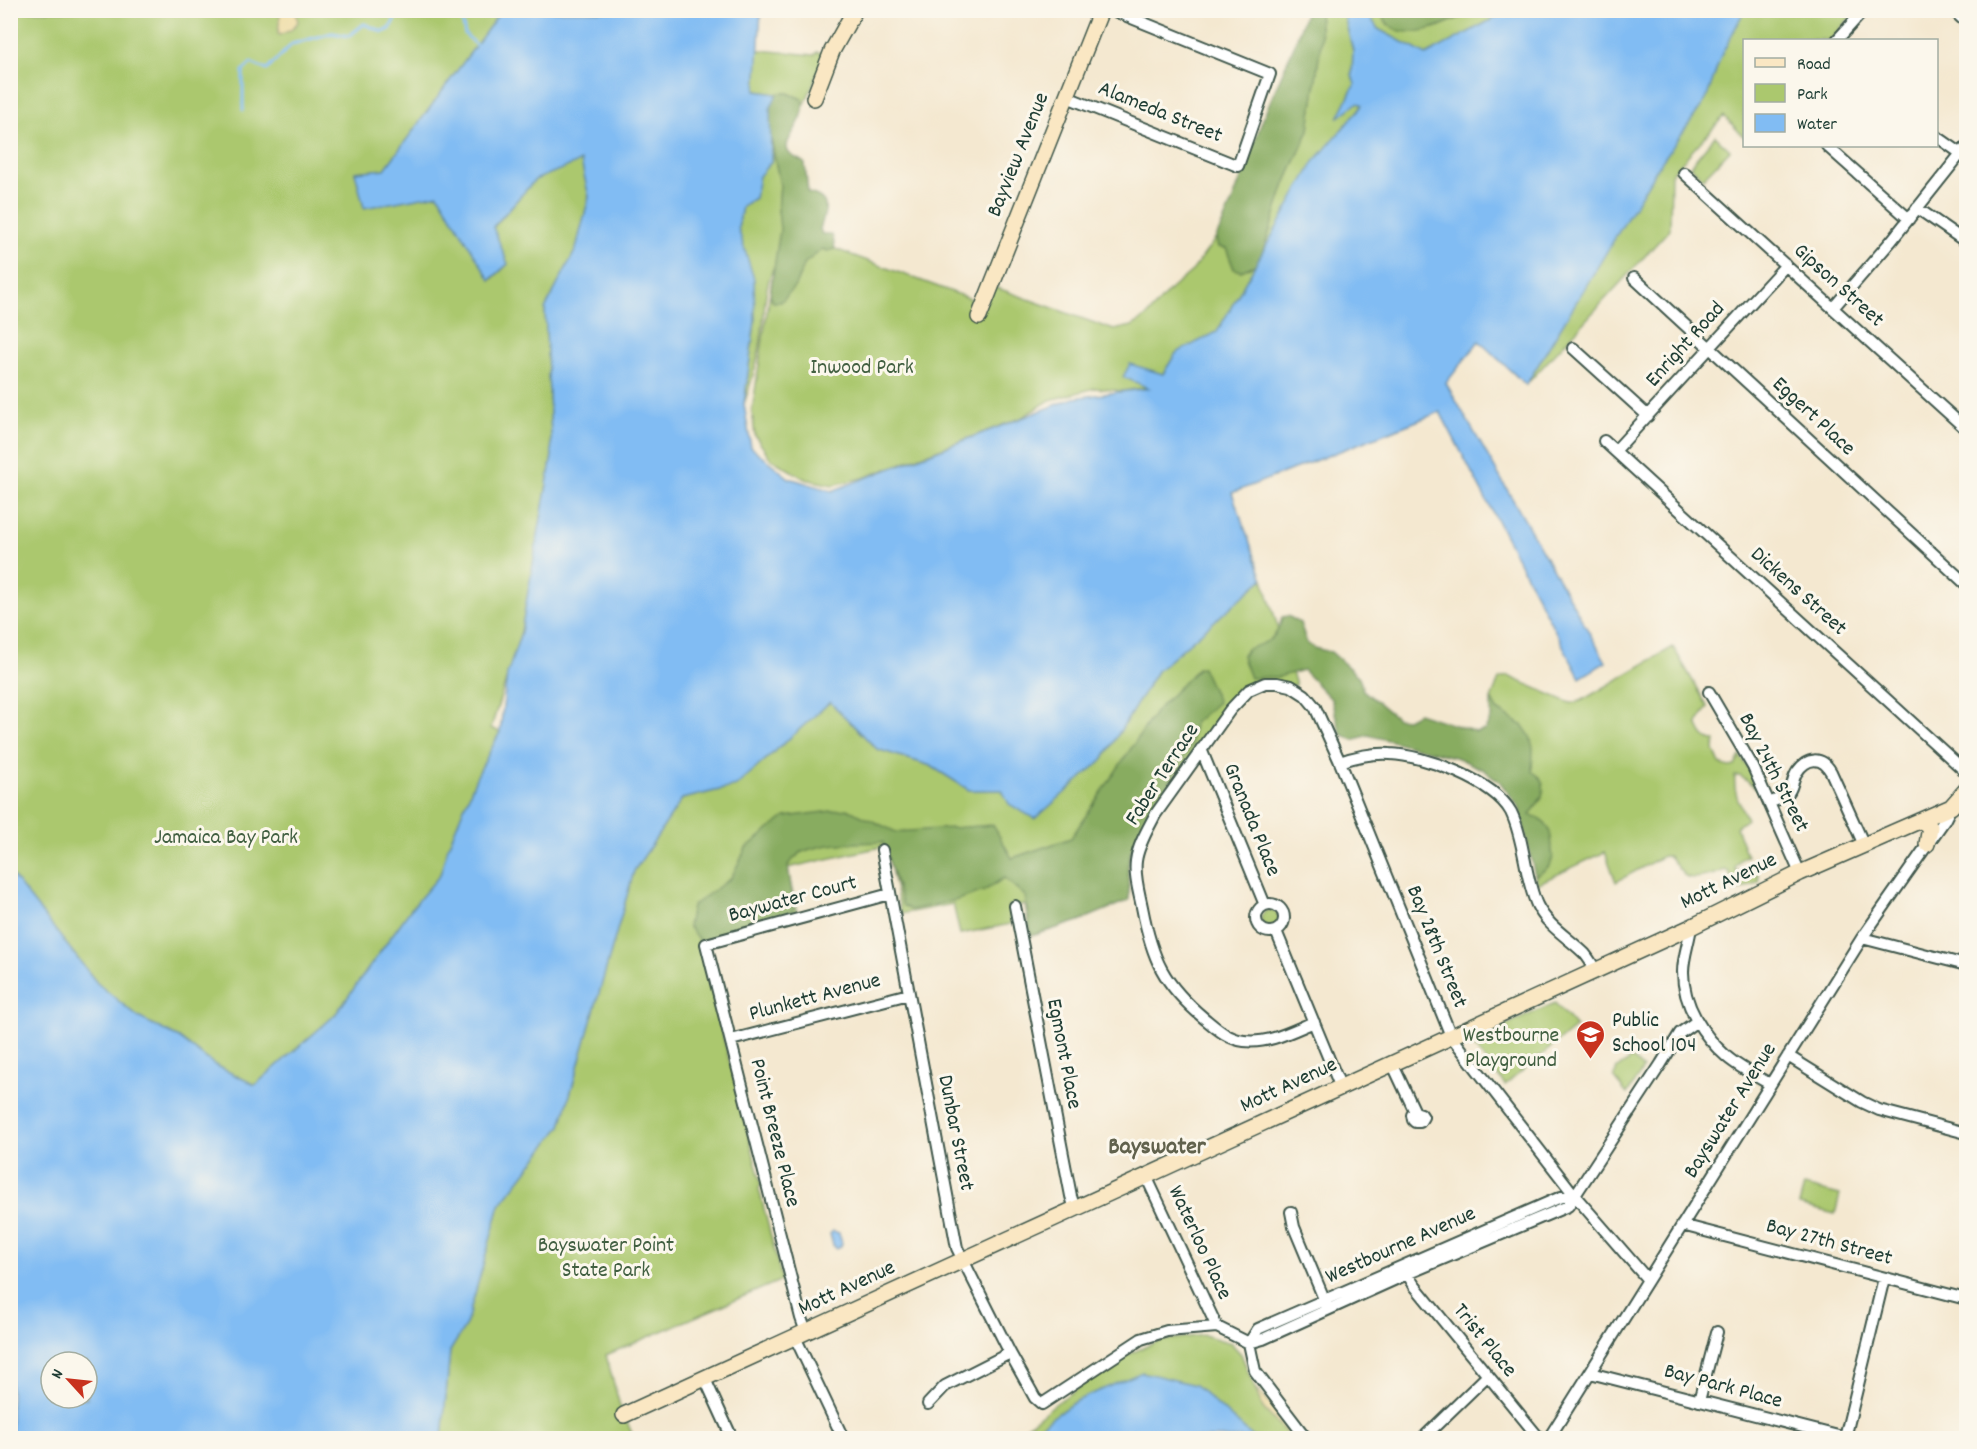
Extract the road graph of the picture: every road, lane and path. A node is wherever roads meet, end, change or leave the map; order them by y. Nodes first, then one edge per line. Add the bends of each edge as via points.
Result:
1 (855, 10) edge
2 (1101, 10) edge
3 (1112, 10) edge
4 (1864, 10) edge
5 (1953, 10) edge
6 (1966, 22) edge
7 (1838, 39) edge
8 (1067, 97) junction
9 (814, 98) dead end
10 (1938, 137) edge
11 (1828, 147) edge
12 (1965, 152) edge
13 (1684, 173) dead end
14 (1917, 208) junction
15 (1909, 219) junction
16 (1966, 242) edge
17 (1786, 265) junction
18 (1634, 278) dead end
19 (1833, 308) junction
20 (979, 317) dead end
21 (1573, 348) dead end
22 (1710, 348) junction
23 (1647, 416) junction
24 (1966, 429) edge
25 (1604, 441) dead end
26 (1615, 452) junction
27 (1966, 584) edge
28 (1297, 689) joint
29 (1709, 692) dead end
30 (1201, 749) junction
31 (1340, 762) junction
32 (1966, 772) edge
33 (1966, 790) edge
34 (1769, 803) junction
35 (1951, 807) junction
36 (1922, 820) junction
37 (1864, 844) junction
38 (1927, 844) junction
39 (882, 850) dead end
40 (1800, 873) junction
41 (890, 894) junction
42 (1265, 905) junction
43 (1015, 906) dead end
44 (1691, 927) junction
45 (1276, 931) junction
46 (1862, 938) junction
47 (706, 944) joint
48 (1966, 966) edge
49 (1595, 969) junction
50 (909, 994) junction
51 (1697, 1021) junction
52 (1314, 1022) junction
53 (1451, 1036) junction
54 (731, 1040) junction
55 (1788, 1056) junction
56 (1392, 1063) junction
57 (1770, 1084) junction
58 (1341, 1088) junction
59 (1414, 1112) dead end
60 (1966, 1133) edge
61 (1146, 1176) junction
62 (1575, 1196) junction
63 (1075, 1209) junction
64 (1292, 1212) dead end
65 (1682, 1225) junction
66 (964, 1260) junction
67 (1405, 1270) junction
68 (1884, 1278) junction
69 (1648, 1280) junction
70 (1966, 1299) edge
71 (1326, 1305) junction
72 (1217, 1327) junction
73 (1717, 1332) dead end
74 (800, 1335) junction
75 (1249, 1343) junction
76 (1010, 1353) junction
77 (1590, 1372) junction
78 (1487, 1376) junction
79 (705, 1379) junction
80 (1699, 1401) junction
81 (928, 1404) dead end
82 (624, 1415) dead end
83 (732, 1438) edge
84 (843, 1438) edge
85 (1306, 1438) edge
86 (1423, 1438) edge
87 (1539, 1438) edge
88 (1549, 1438) edge
89 (1845, 1438) edge

1 - 9 street via 832,51
2 - 8 street, Bayview Avenue
3 - 8 street, Alameda Street via 1270,74 1238,166
4 - 7 street
5 - 6 street
8 - 20 street, Bayview Avenue
10 - 12 street
11 - 15 street
12 - 14 street
13 - 17 street, Gipson Street
14 - 15 street
14 - 16 street
15 - 19 street
17 - 19 street, Gipson Street
17 - 22 street, Enright Road
18 - 22 street, Eggert Place
19 - 24 street, Gipson Street
21 - 23 street
22 - 23 street, Enright Road
22 - 27 street, Eggert Place
23 - 26 street, Enright Road
25 - 26 street, Dickens Street
26 - 32 street, Dickens Street
28 - 30 street, Faber Terrace via 1271,683 1252,687
28 - 31 street, Bay 28th Street via 1315,707
29 - 34 street, Bay 24th Street via 1753,767
30 - 42 street, Granada Place
30 - 52 street, Faber Terrace via 1155,815 1136,860 1144,920 1159,967 1187,1004 1231,1038 1265,1040
31 - 49 street via 1369,754 1392,754 1449,770 1492,790 1510,812 1537,905
31 - 53 street, Bay 28th Street
33 - 35 street, Mott Avenue
34 - 37 street via 1789,792 1803,765 1823,762 1832,772
34 - 40 street, Bay 24th Street
35 - 36 street, Mott Avenue
35 - 38 street, Bayswater Avenue
36 - 37 street, Mott Avenue
36 - 38 street via 1930,827
37 - 40 street, Mott Avenue
38 - 46 street, Bayswater Avenue
39 - 41 street, Dunbar Street
40 - 44 street, Mott Avenue
41 - 47 street, Baywater Court
41 - 50 street, Dunbar Street
42 - 45 street, Granada Place via 1275,904 1284,915 1283,925
42 - 45 street, Granada Place via 1258,910 1257,924 1263,931
43 - 63 street, Egmont Place
44 - 49 street, Mott Avenue
44 - 51 street via 1683,971
45 - 52 street, Granada Place
46 - 48 street
46 - 55 street, Bayswater Avenue
47 - 54 street, Point Breeze Place
49 - 53 street, Mott Avenue
50 - 54 street, Plunkett Avenue
50 - 66 street, Dunbar Street via 957,1248
51 - 57 street via 1728,1057
51 - 62 street, Westbourne Avenue via 1683,1029
52 - 58 street, Granada Place
53 - 56 street, Mott Avenue
53 - 62 street, Bay 28th Street
54 - 74 street, Point Breeze Place
55 - 57 street, Bayswater Avenue
55 - 60 street via 1879,1110
56 - 58 street, Mott Avenue
56 - 59 street
57 - 65 street, Bayswater Avenue
58 - 61 street, Mott Avenue
61 - 63 street, Mott Avenue
61 - 72 street, Waterloo Place
62 - 67 street, Westbourne Avenue via 1568,1206
62 - 69 street, Bay 28th Street
63 - 66 street, Mott Avenue
64 - 71 street via 1294,1227
65 - 68 street, Bay 27th Street
65 - 69 street, Bayswater Avenue
66 - 74 street, Mott Avenue
66 - 76 street, Dunbar Street
67 - 71 street, Westbourne Avenue
67 - 78 street, Trist Place
68 - 70 street, Bay 27th Street
68 - 89 street
69 - 77 street, Bayswater Avenue
71 - 75 street, Westbourne Avenue
72 - 75 street
72 - 76 street, Dunbar Street via 1167,1331 1141,1339 1042,1404
73 - 80 street
74 - 79 street, Mott Avenue
74 - 84 street, Point Breeze Place
75 - 85 street via 1255,1371
76 - 81 street via 945,1386
77 - 80 street, Bay Park Place
77 - 88 street, Bayswater Avenue
78 - 86 street
78 - 87 street, Trist Place
79 - 82 street, Mott Avenue
79 - 83 street
80 - 89 street, Bay Park Place

